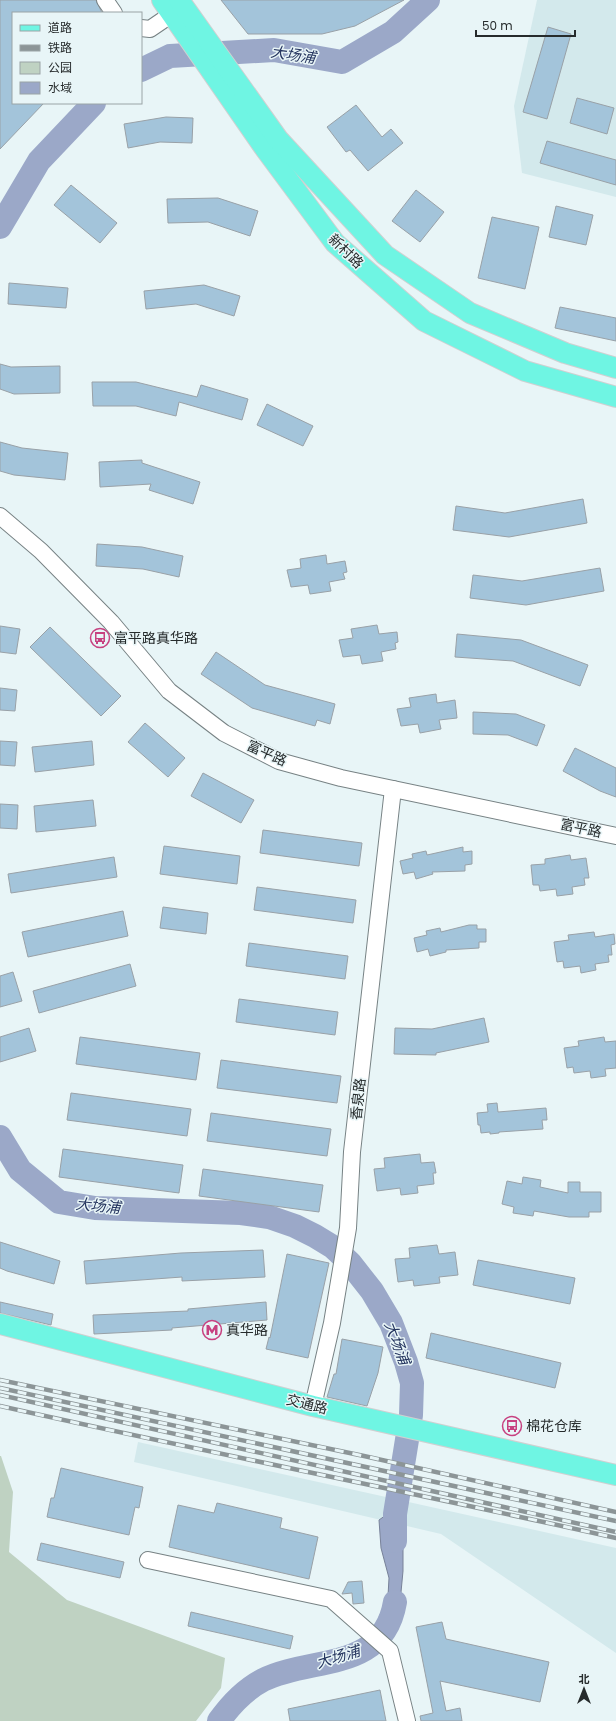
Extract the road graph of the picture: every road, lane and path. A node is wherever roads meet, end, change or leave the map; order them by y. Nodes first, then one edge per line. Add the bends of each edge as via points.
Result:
1 (105, 0) edge
2 (176, 10) edge
3 (113, 12) edge
4 (142, 28) edge
5 (239, 97) junction
6 (616, 368) edge
7 (616, 397) edge
8 (0, 516) edge
9 (393, 789) junction
10 (616, 836) edge
11 (0, 1324) edge
12 (313, 1406) junction
13 (616, 1475) edge
14 (148, 1560) dead end
15 (407, 1721) edge

1 - 3 street
2 - 4 street via 150,29
2 - 5 main road, 新村路
5 - 6 main road, 新村路 via 385,255 470,313 565,354
5 - 7 main road, 新村路 via 266,150 335,243 424,321 525,371
8 - 9 street, 富平路 via 41,551 111,622 169,691 224,733 279,761
9 - 10 street, 富平路
9 - 12 street, 香泉路 via 352,1152 346,1246
11 - 12 main road, 交通路
12 - 13 main road, 交通路
14 - 15 street via 331,1599 390,1651

